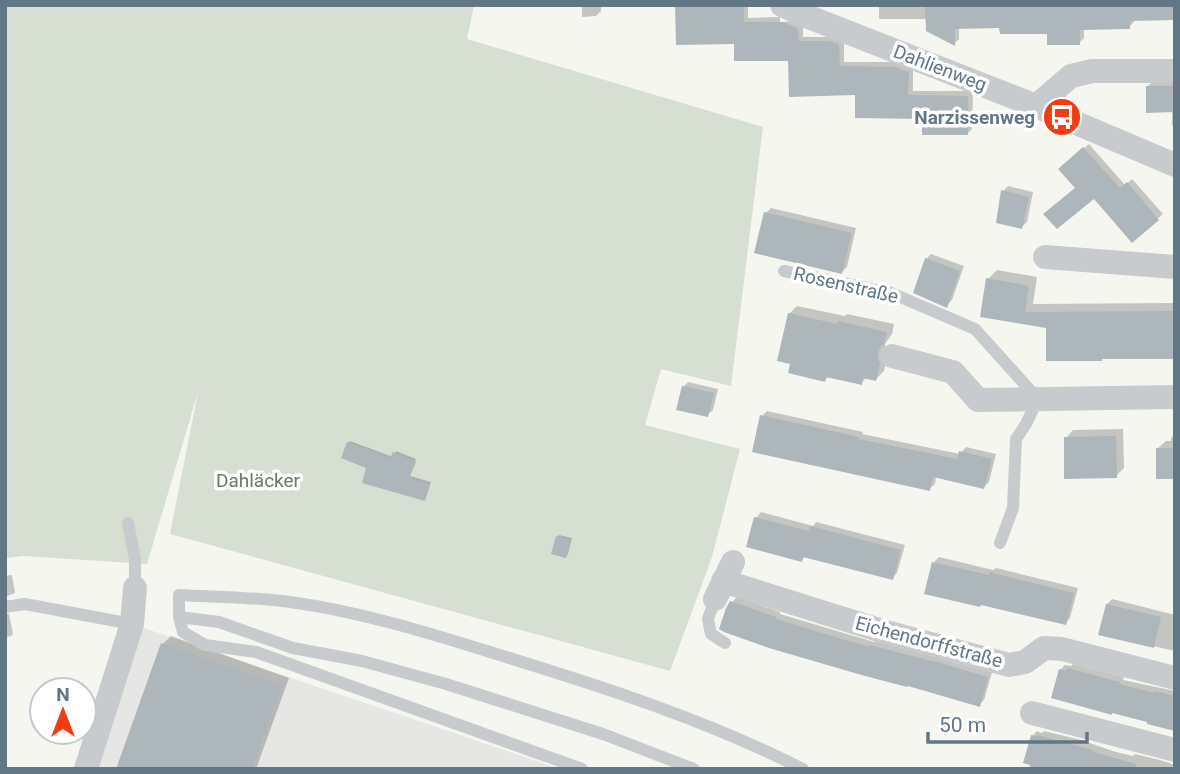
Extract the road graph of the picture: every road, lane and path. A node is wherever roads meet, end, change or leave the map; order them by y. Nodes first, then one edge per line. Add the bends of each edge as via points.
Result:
1 (782, 5) edge
2 (803, 11) edge
3 (1175, 72) edge
4 (1036, 106) junction
5 (1175, 165) edge
6 (1045, 257) dead end
7 (1175, 267) edge
8 (784, 271) dead end
9 (892, 356) dead end
10 (1175, 397) edge
11 (1038, 399) junction
12 (128, 523) dead end
13 (1000, 544) dead end
14 (724, 581) joint
15 (135, 588) joint
16 (5, 607) edge
17 (179, 617) junction
18 (132, 624) junction
19 (724, 643) dead end
20 (1175, 678) edge
21 (1032, 713) dead end
22 (1175, 750) edge
23 (86, 769) edge
24 (582, 769) edge
25 (694, 769) edge
26 (803, 769) edge

1 - 2 street, Dahlienweg
2 - 4 street, Dahlienweg
3 - 4 street via 1071,76
4 - 5 street, Dahlienweg
6 - 7 street
8 - 11 lane, Rosenstraße via 891,293 975,329
9 - 11 street via 953,372 978,400
10 - 11 street
11 - 13 lane via 1016,439 1013,508
12 - 15 lane
14 - 19 lane via 708,619 711,634
14 - 20 street, Eichendorffstraße via 1009,665 1025,662 1044,648 1062,649
15 - 18 street
16 - 18 lane via 25,604
17 - 24 lane via 183,632 205,645 256,652
17 - 25 lane via 219,622 293,648 446,684 603,734
17 - 26 lane via 179,595 290,602 384,621 618,692 698,721
18 - 23 street
21 - 22 street

